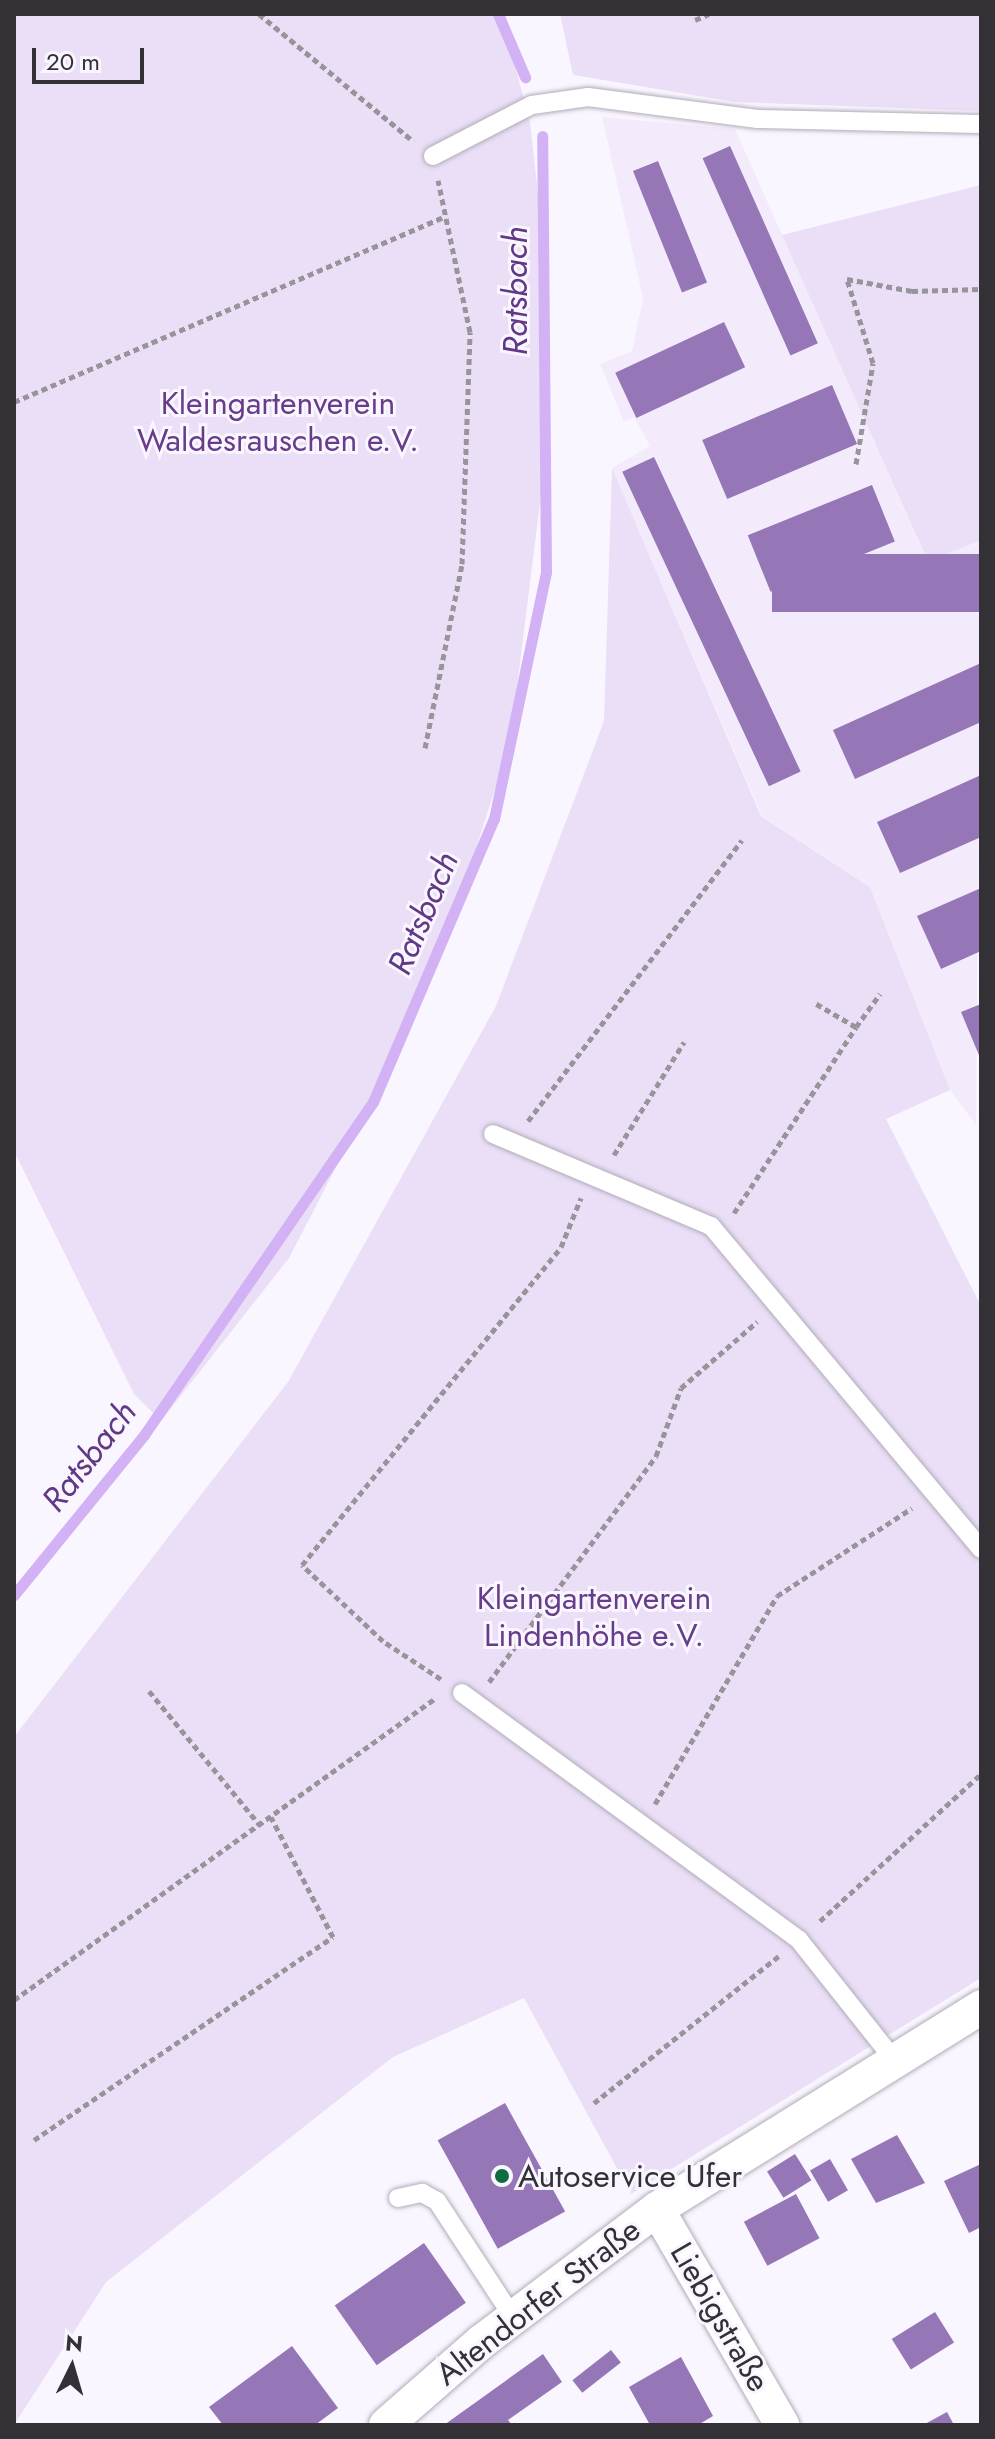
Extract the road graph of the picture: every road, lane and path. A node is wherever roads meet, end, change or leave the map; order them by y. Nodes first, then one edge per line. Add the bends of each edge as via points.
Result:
1 (259, 14) edge
2 (709, 14) edge
3 (695, 20) dead end
4 (981, 124) edge
5 (433, 156) junction
6 (446, 216) junction
7 (981, 289) edge
8 (14, 402) edge
9 (856, 464) dead end
10 (425, 748) dead end
11 (742, 840) dead end
12 (880, 994) dead end
13 (815, 1003) dead end
14 (856, 1027) junction
15 (684, 1042) dead end
16 (493, 1134) dead end
17 (513, 1141) junction
18 (596, 1174) junction
19 (720, 1234) junction
20 (777, 1304) junction
21 (935, 1492) junction
22 (981, 1549) edge
23 (149, 1691) dead end
24 (468, 1697) junction
25 (981, 1774) edge
26 (271, 1817) junction
27 (260, 1825) junction
28 (642, 1825) junction
29 (799, 1940) junction
30 (14, 2000) edge
31 (981, 2007) edge
32 (894, 2060) junction
33 (594, 2103) dead end
34 (34, 2140) dead end
35 (398, 2198) dead end
36 (657, 2209) junction
37 (513, 2317) junction
38 (386, 2425) edge
39 (782, 2425) edge

1 - 5 path
2 - 3 path
4 - 5 lane via 758,119 588,97 532,105
5 - 6 path
6 - 8 path
6 - 10 path via 470,332 462,564
7 - 9 path via 912,291 847,279 873,363
11 - 17 path
12 - 14 path
13 - 14 path
14 - 19 path
15 - 18 path
16 - 17 lane
17 - 18 lane
18 - 19 lane
18 - 24 path via 561,1247 302,1565 383,1641
19 - 20 lane
20 - 21 lane
20 - 24 path via 681,1388 656,1456
21 - 22 lane
21 - 28 path via 777,1596
23 - 27 path
24 - 26 path via 437,1697
24 - 28 lane
25 - 29 path
26 - 27 path
26 - 34 path via 333,1937
27 - 30 path
28 - 29 lane
29 - 32 lane
29 - 33 path
31 - 32 street, Altendorfer Straße
32 - 36 street, Altendorfer Straße
35 - 37 lane via 422,2193 437,2201
36 - 37 street, Altendorfer Straße
36 - 39 street, Liebigstraße
37 - 38 street, Altendorfer Straße

